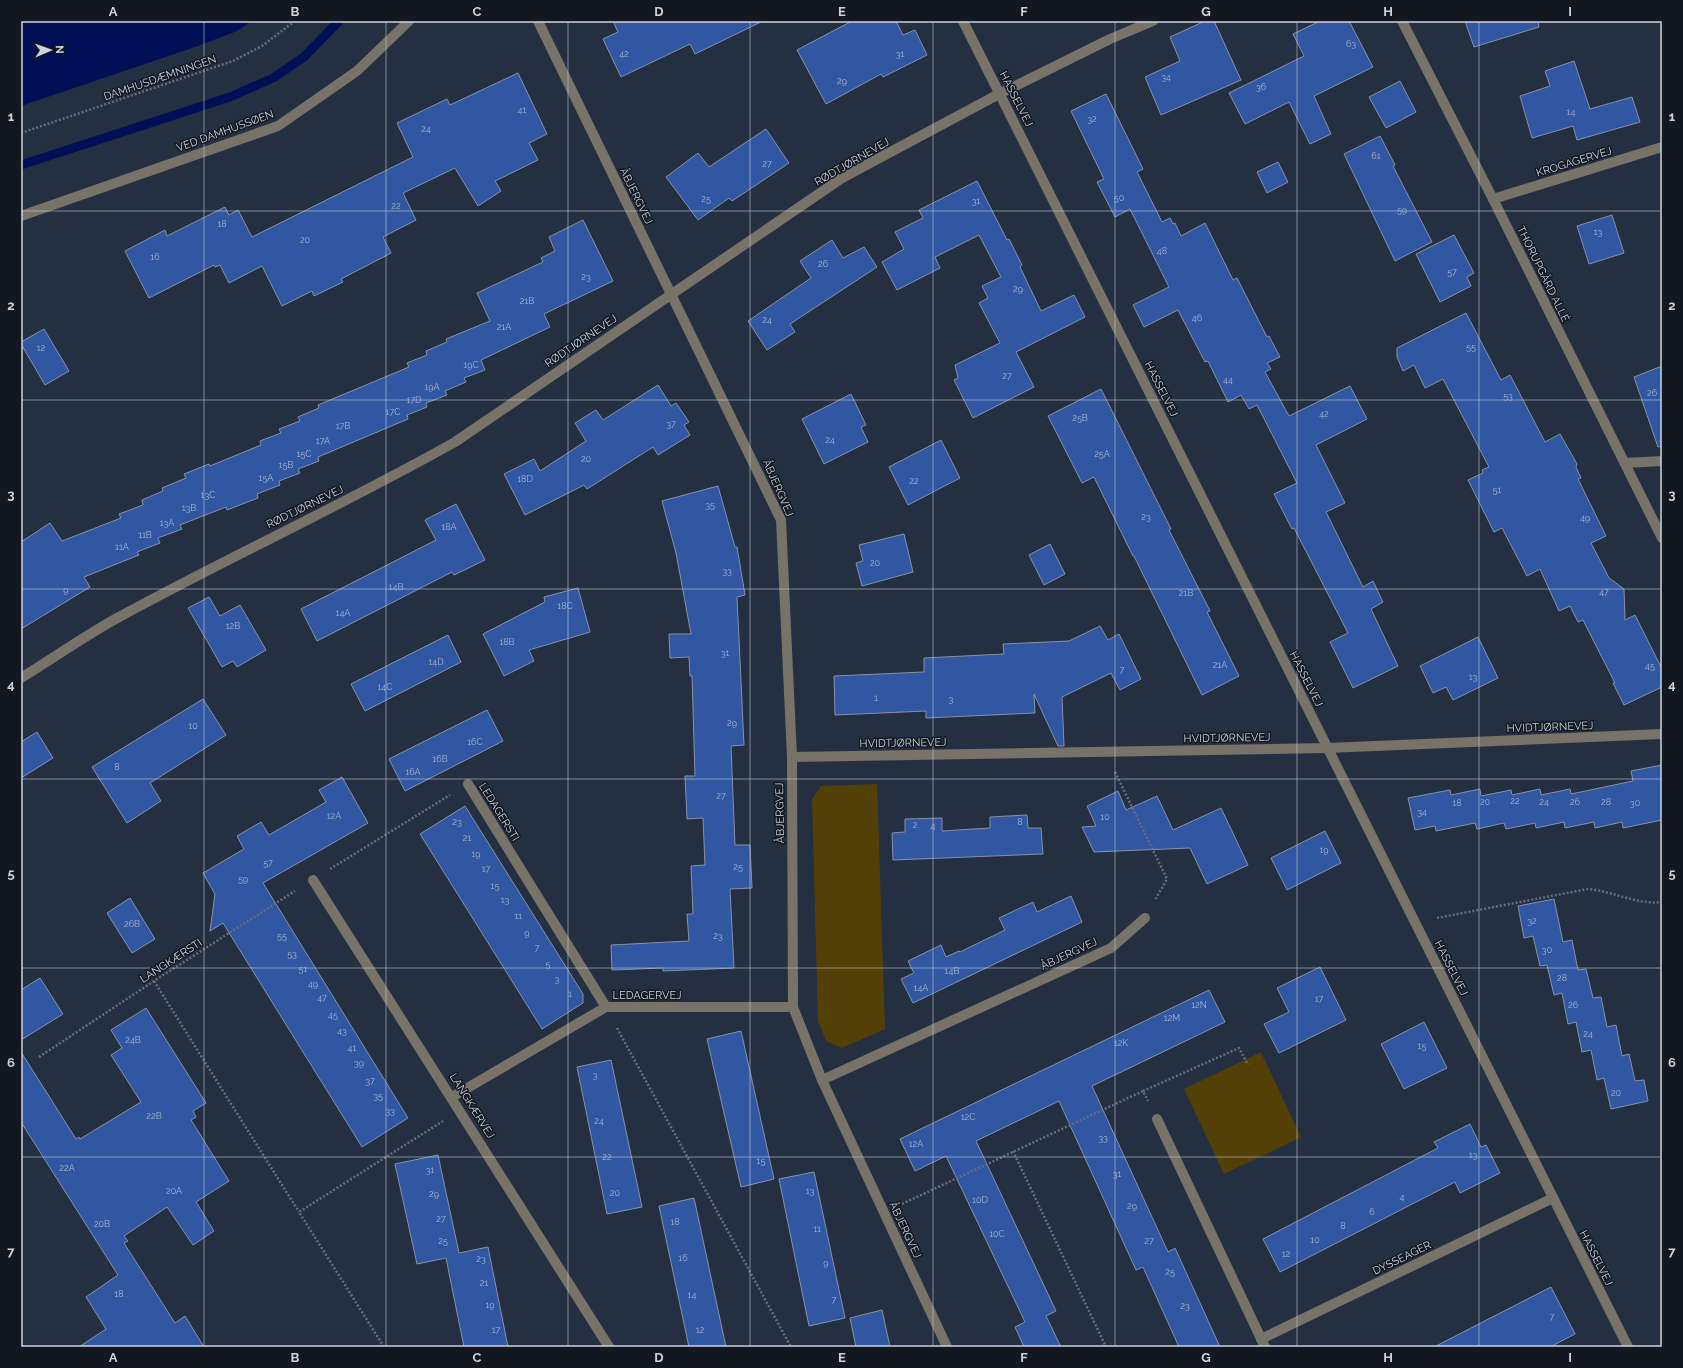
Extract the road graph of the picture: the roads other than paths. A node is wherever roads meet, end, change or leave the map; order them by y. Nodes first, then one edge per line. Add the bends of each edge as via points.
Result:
1 (409, 21) edge
2 (538, 21) edge
3 (963, 21) edge
4 (1153, 21) edge
5 (1402, 21) edge
6 (999, 94) junction
7 (1662, 147) edge
8 (1493, 199) junction
9 (21, 216) edge
10 (670, 294) junction
11 (1662, 461) edge
12 (1624, 464) junction
13 (1662, 538) edge
14 (21, 678) edge
15 (1662, 734) edge
16 (1327, 748) junction
17 (792, 757) junction
18 (468, 784) road end
19 (313, 880) road end
20 (1145, 918) road end
21 (606, 1007) junction
22 (793, 1007) junction
23 (822, 1080) junction
24 (452, 1097) junction
25 (1157, 1119) road end
26 (1553, 1198) junction
27 (1263, 1343) edge
28 (609, 1347) edge
29 (947, 1347) edge
30 (1628, 1347) edge

1 - 9 street, VED DAMHUSSØEN via 357,71 278,126
2 - 10 street, ÅBJERGVEJ
3 - 6 street, HASSELVEJ
4 - 6 street, RØDTJØRNEVEJ via 1110,39
5 - 8 street, THORUPGÅRD ALLÉ
6 - 10 street, RØDTJØRNEVEJ via 842,178
6 - 16 street, HASSELVEJ
7 - 8 street, KROGAGERVEJ
8 - 12 street, THORUPGÅRD ALLÉ
10 - 14 street, RØDTJØRNEVEJ via 455,442 391,478 245,550 120,617
10 - 17 street, ÅBJERGVEJ via 781,520
11 - 12 street
12 - 13 street, THORUPGÅRD ALLÉ
15 - 16 street, HVIDTJØRNEVEJ
16 - 17 street, HVIDTJØRNEVEJ
16 - 26 street, HASSELVEJ
17 - 22 street, ÅBJERGVEJ
18 - 21 street, LEDAGERSTI
19 - 24 street, LANGKÆRVEJ
20 - 23 street, ÅBJERGVEJ via 1111,948
21 - 22 street, LEDAGERVEJ
21 - 24 street, LEDAGERVEJ
22 - 23 street, ÅBJERGVEJ
23 - 29 street, ÅBJERGVEJ
24 - 28 street, LANGKÆRVEJ
25 - 27 street, DYSSEAGER
26 - 27 street, DYSSEAGER
26 - 30 street, HASSELVEJ

